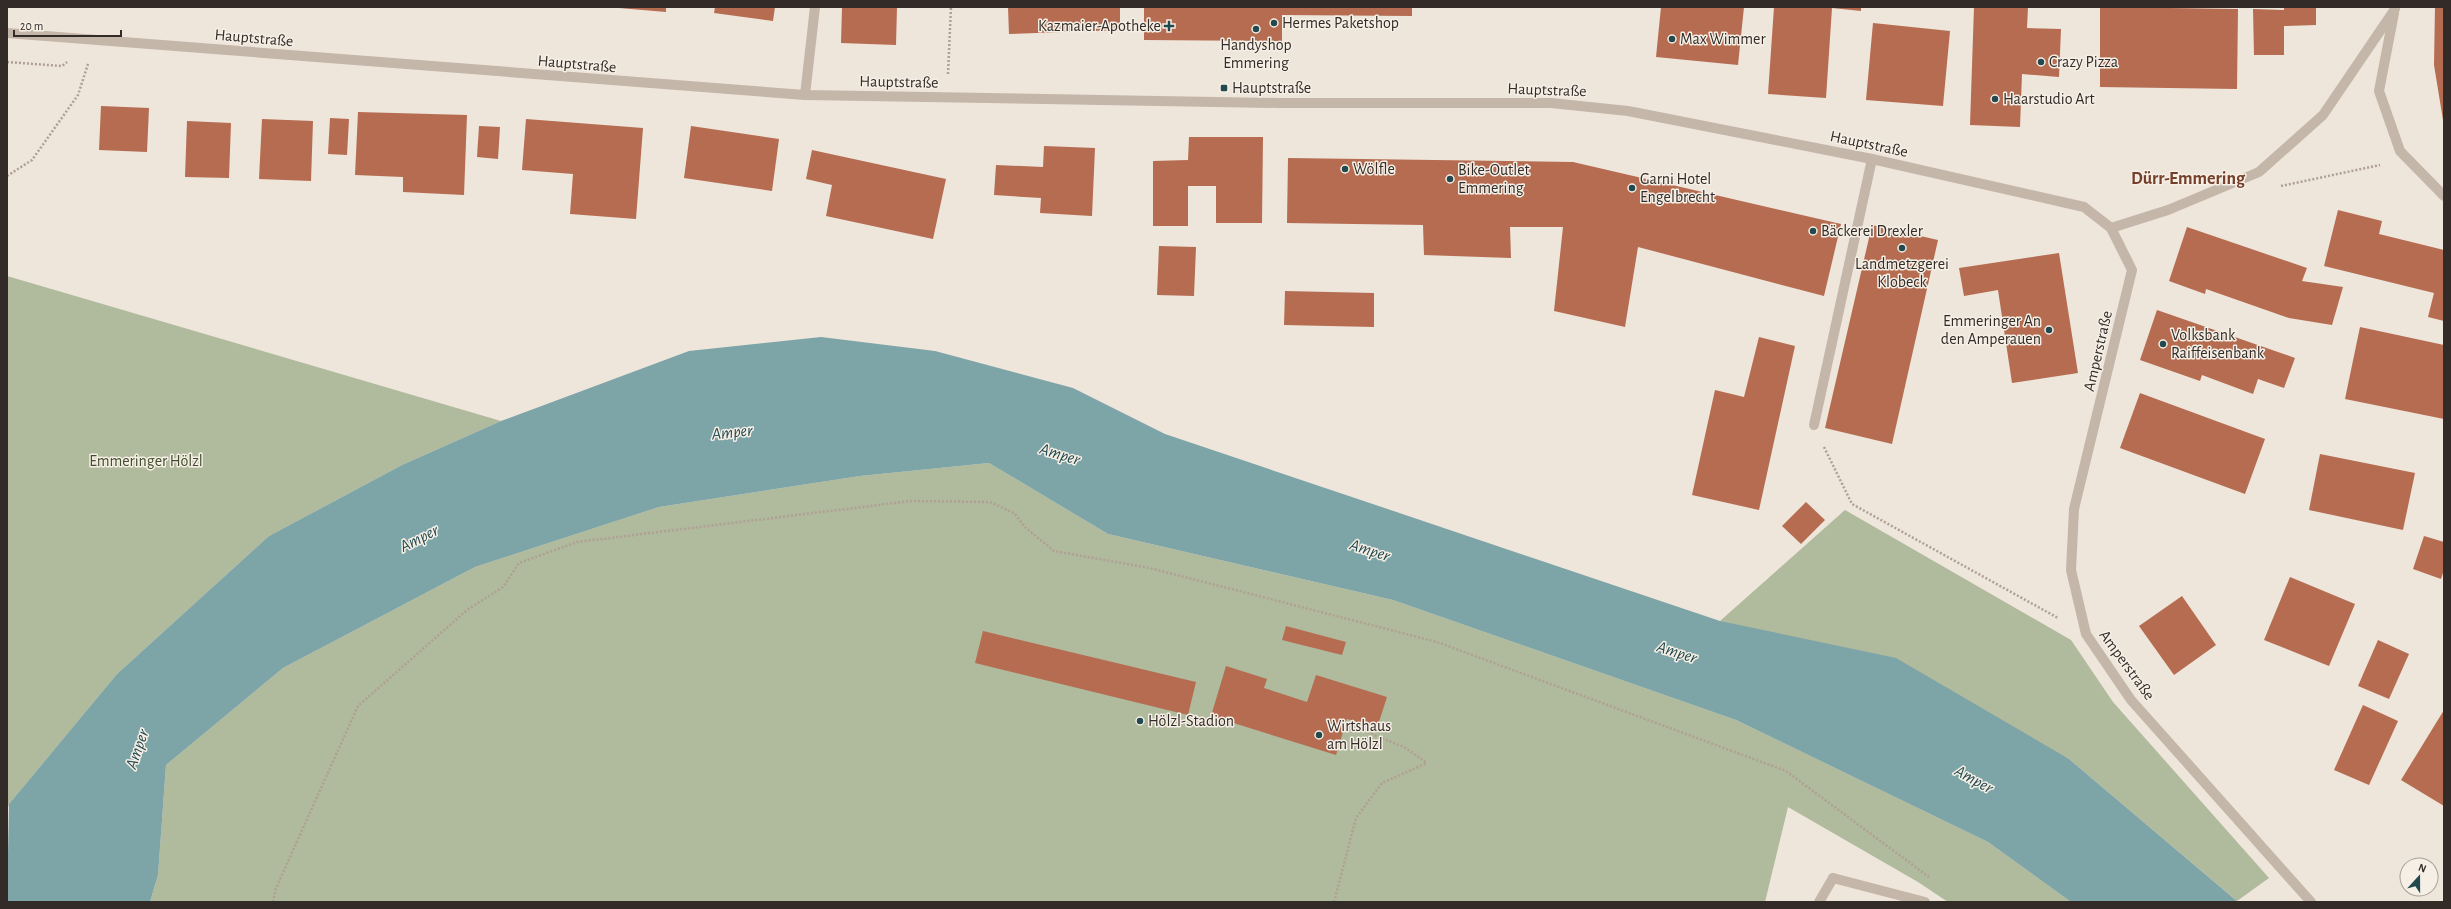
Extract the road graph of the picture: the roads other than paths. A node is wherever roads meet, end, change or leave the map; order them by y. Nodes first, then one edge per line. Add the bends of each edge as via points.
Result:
1 (815, 7) edge
2 (2395, 8) edge
3 (7, 33) edge
4 (805, 95) junction
5 (1872, 159) junction
6 (2444, 196) edge
7 (2112, 228) junction
8 (1814, 425) road end
9 (1819, 902) edge
10 (1924, 902) edge
11 (2311, 902) edge

1 - 4 street
2 - 6 street via 2379,91 2400,151
2 - 7 street via 2323,115 2259,172 2168,210
3 - 4 street, Hauptstraße
4 - 5 street, Hauptstraße via 1286,103 1551,103 1628,110
5 - 7 street, Hauptstraße via 2084,207
5 - 8 street
7 - 11 street, Amperstraße via 2132,270 2074,509 2071,570 2086,634 2131,700
9 - 10 street via 1833,878

